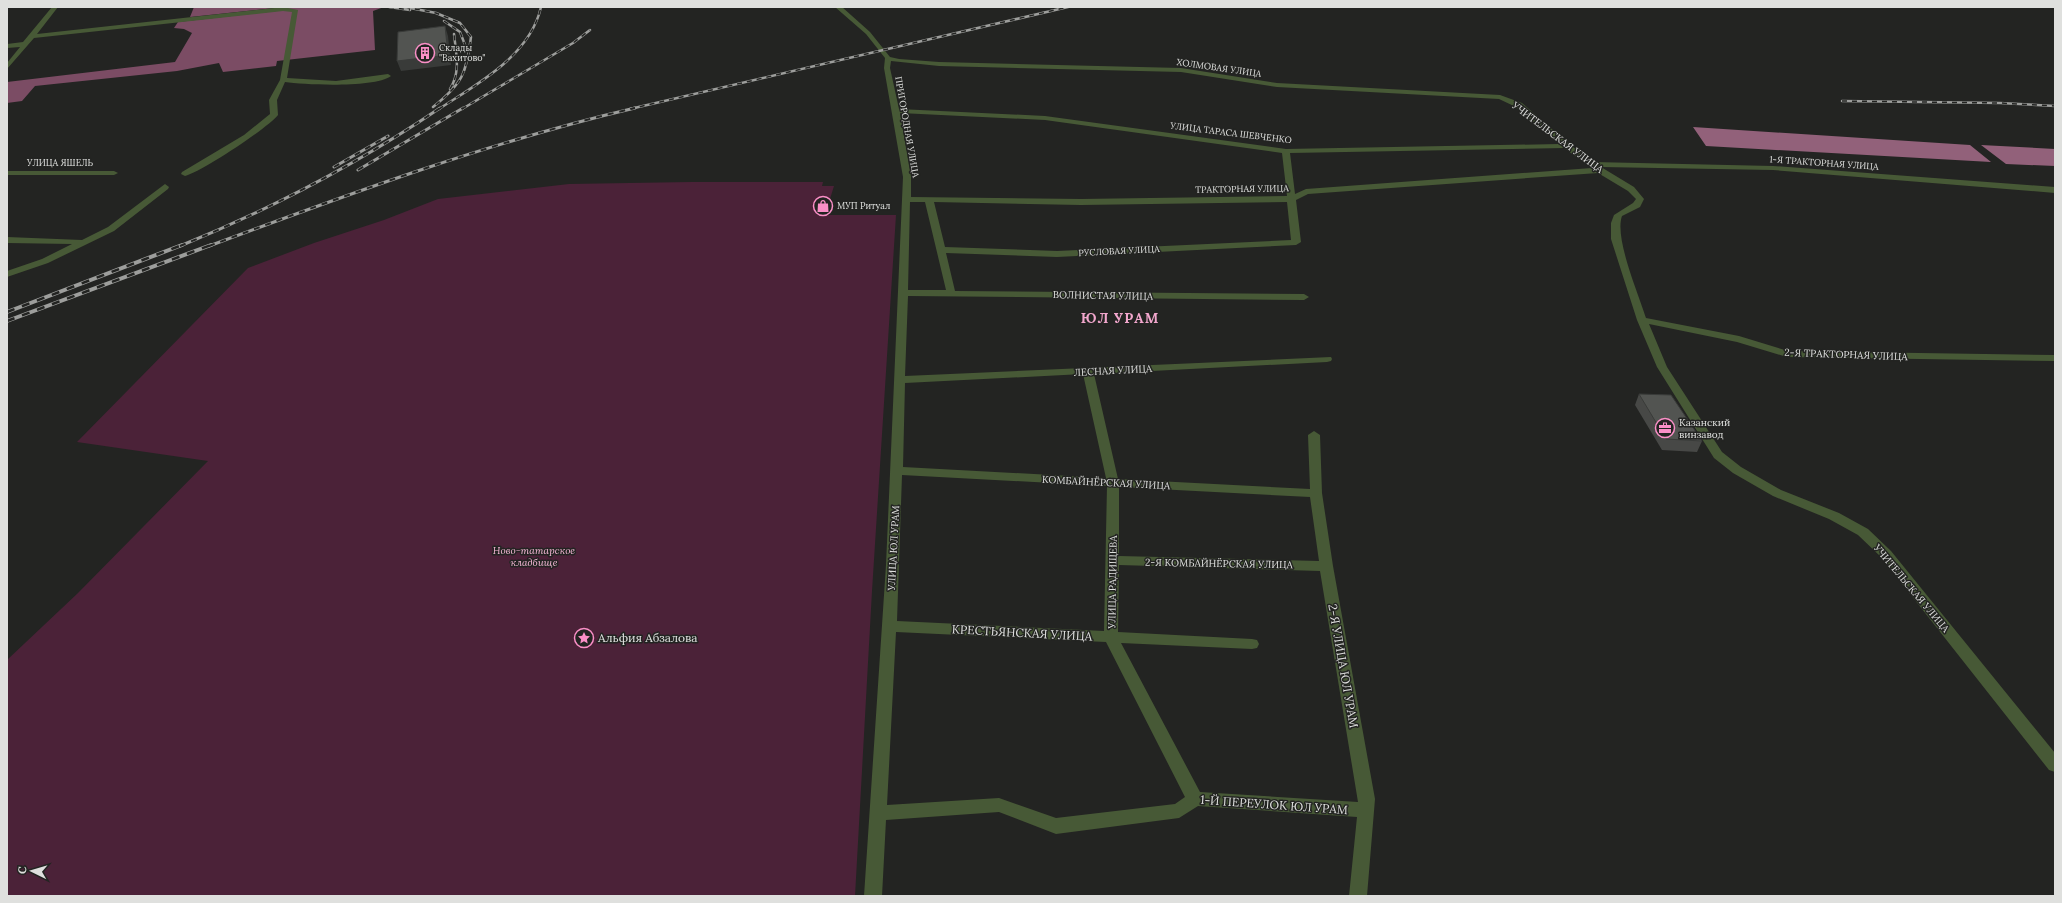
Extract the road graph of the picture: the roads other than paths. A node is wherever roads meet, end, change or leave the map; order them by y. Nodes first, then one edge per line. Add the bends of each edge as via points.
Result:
1 (55, 7) edge
2 (838, 7) edge
3 (33, 36) junction
4 (26, 44) junction
5 (7, 46) edge
6 (888, 58) junction
7 (7, 67) edge
8 (388, 76) dead end
9 (283, 80) junction
10 (1500, 98) joint
11 (896, 111) junction
12 (1566, 146) junction
13 (1286, 151) junction
14 (1595, 167) junction
15 (7, 173) edge
16 (114, 173) dead end
17 (185, 174) dead end
18 (165, 187) dead end
19 (2055, 190) edge
20 (906, 199) junction
21 (1291, 199) junction
22 (929, 200) junction
23 (7, 240) edge
24 (84, 242) junction
25 (941, 250) junction
26 (7, 274) edge
27 (903, 293) junction
28 (951, 293) junction
29 (1304, 297) dead end
30 (1642, 320) junction
31 (2055, 358) edge
32 (1327, 359) dead end
33 (1088, 371) junction
34 (899, 380) junction
35 (1314, 435) dead end
36 (896, 471) junction
37 (1113, 482) junction
38 (1316, 493) junction
39 (1112, 560) junction
40 (1326, 566) junction
41 (889, 626) junction
42 (1111, 637) junction
43 (1252, 644) dead end
44 (2055, 765) edge
45 (1195, 799) junction
46 (1366, 810) junction
47 (878, 812) junction
48 (873, 896) edge
49 (1358, 896) edge

1 - 3 street
2 - 6 street via 868,33
3 - 4 street
3 - 9 street via 283,9 295,10
4 - 5 street
4 - 7 street
6 - 10 street, ХОЛМОВАЯ УЛИЦА via 911,63 1181,70 1276,85
6 - 11 street, ПРИГОРОДНАЯ УЛИЦА via 886,68
8 - 9 street via 336,85
9 - 17 street via 273,100 274,115 268,121
10 - 12 street, УЧИТЕЛЬСКАЯ УЛИЦА via 1519,105
11 - 13 street, УЛИЦА ТАРАСА ШЕВЧЕНКО via 1045,118
11 - 20 street, ПРИГОРОДНАЯ УЛИЦА via 907,177
12 - 13 street, УЛИЦА ТАРАСА ШЕВЧЕНКО
12 - 14 street, УЧИТЕЛЬСКАЯ УЛИЦА
13 - 21 street
14 - 19 street, 1-Я ТРАКТОРНАЯ УЛИЦА via 1773,168
14 - 21 street, ТРАКТОРНАЯ УЛИЦА via 1306,192
14 - 30 street, УЧИТЕЛЬСКАЯ УЛИЦА via 1631,189 1640,199 1637,205 1618,215 1615,223 1616,238
15 - 16 street, УЛИЦА ЯШЕЛЬ
18 - 24 street via 111,229
20 - 22 street, ТРАКТОРНАЯ УЛИЦА
20 - 27 street, УЛИЦА ЮЛ УРАМ
21 - 22 street, ТРАКТОРНАЯ УЛИЦА via 1081,202
21 - 25 street, РУСЛОВАЯ УЛИЦА via 1296,242 1057,254
22 - 25 street
23 - 24 street
24 - 26 street via 45,261
25 - 28 street
27 - 28 street, ВОЛНИСТАЯ УЛИЦА
27 - 34 street, УЛИЦА ЮЛ УРАМ
28 - 29 street, ВОЛНИСТАЯ УЛИЦА
30 - 31 street, 2-Я ТРАКТОРНАЯ УЛИЦА via 1739,339 1787,354
30 - 44 street, УЧИТЕЛЬСКАЯ УЛИЦА via 1662,367 1718,455 1737,470 1777,493 1834,516 1863,532 1886,554
32 - 33 street, ЛЕСНАЯ УЛИЦА
33 - 34 street, ЛЕСНАЯ УЛИЦА
33 - 37 street, УЛИЦА РАДИЩЕВА
34 - 36 street, УЛИЦА ЮЛ УРАМ
35 - 38 street, 2-Я УЛИЦА ЮЛ УРАМ
36 - 37 street, КОМБАЙНЁРСКАЯ УЛИЦА
36 - 41 street, УЛИЦА ЮЛ УРАМ
37 - 38 street, КОМБАЙНЁРСКАЯ УЛИЦА
37 - 39 street, УЛИЦА РАДИЩЕВА
38 - 40 street, 2-Я УЛИЦА ЮЛ УРАМ
39 - 40 street, 2-Я КОМБАЙНЁРСКАЯ УЛИЦА
39 - 42 street, УЛИЦА РАДИЩЕВА
40 - 46 street, 2-Я УЛИЦА ЮЛ УРАМ via 1367,799
41 - 42 street, КРЕСТЬЯНСКАЯ УЛИЦА
41 - 47 street, УЛИЦА ЮЛ УРАМ
42 - 43 street, КРЕСТЬЯНСКАЯ УЛИЦА
42 - 45 street, УЛИЦА РАДИЩЕВА
45 - 46 street, 1-Й ПЕРЕУЛОК ЮЛ УРАМ
45 - 47 street, 1-Й ПЕРЕУЛОК ЮЛ УРАМ via 1179,811 1056,826 998,805
46 - 49 street, 2-Я УЛИЦА ЮЛ УРАМ
47 - 48 street, УЛИЦА ЮЛ УРАМ

